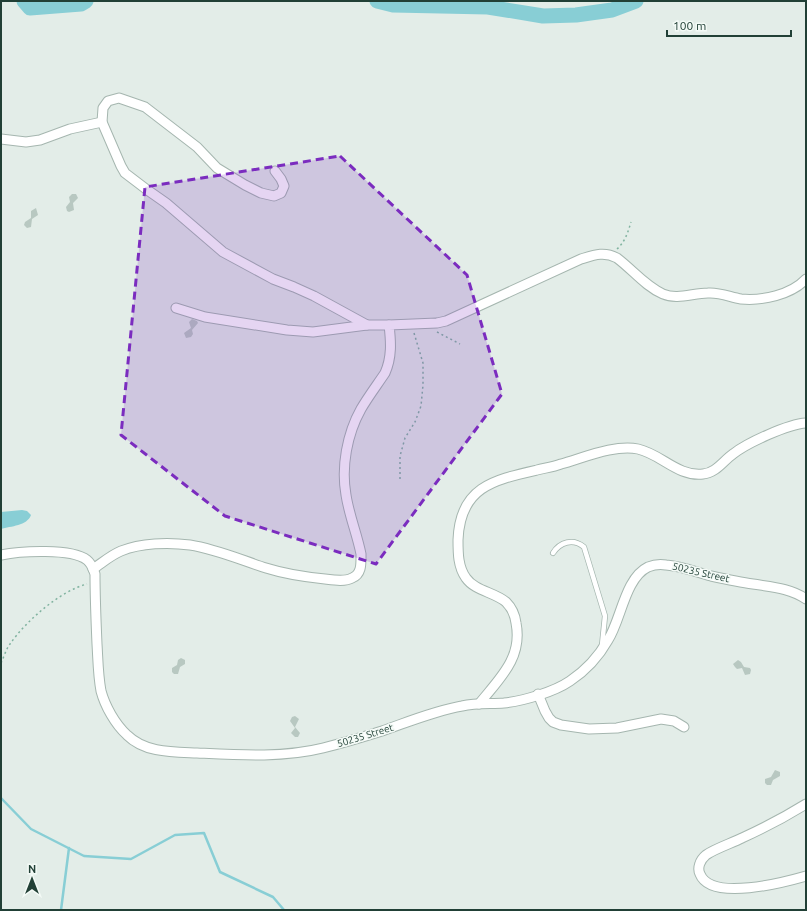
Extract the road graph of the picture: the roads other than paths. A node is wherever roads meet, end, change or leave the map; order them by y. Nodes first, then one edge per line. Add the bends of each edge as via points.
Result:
1 (102, 122) junction
2 (1, 139) edge
3 (275, 171) dead end
4 (806, 279) edge
5 (176, 308) dead end
6 (368, 325) junction
7 (389, 325) junction
8 (806, 423) edge
9 (553, 553) dead end
10 (1, 555) edge
11 (93, 570) junction
12 (806, 599) edge
13 (602, 649) junction
14 (538, 694) junction
15 (479, 704) junction
16 (684, 727) dead end
17 (806, 804) edge
18 (806, 876) edge

1 - 2 street via 70,129 40,140 26,142
1 - 3 street via 103,108 108,101 119,98 145,107 196,147 217,168 261,193 274,196 281,193 284,186
1 - 6 street via 125,173 166,203 223,252
4 - 7 street via 776,296 762,298 740,299 709,292 671,296 651,288 611,254 598,254 581,259 446,321
5 - 6 street via 205,317 287,330 313,332
6 - 7 street
7 - 11 street via 391,353 388,367 361,410 347,450 345,493 361,554 360,571 356,576 345,580 312,577 268,568 207,548 168,544 125,549
8 - 15 street via 794,424 743,447 719,467 704,474 688,473 648,452 629,448 598,452 497,480 475,494 466,505 458,536 461,567 467,579 476,587 505,601 515,615 517,627 515,655
9 - 13 lane via 556,548 568,542 584,547 605,616
10 - 11 street via 58,552 87,560
11 - 15 street, 50235 Street via 101,692 114,719 127,735 144,746 159,751 222,754 301,752 321,749 427,715
12 - 13 street, 50235 Street via 786,590 658,564 647,568 636,577 609,640
13 - 14 street, 50235 Street via 588,666 569,682
14 - 15 street, 50235 Street via 504,703
14 - 16 street via 548,718 561,725 588,729 617,728 662,719 674,721
17 - 18 street via 764,828 706,855 699,866 699,872 707,883 729,888 743,889 778,884

